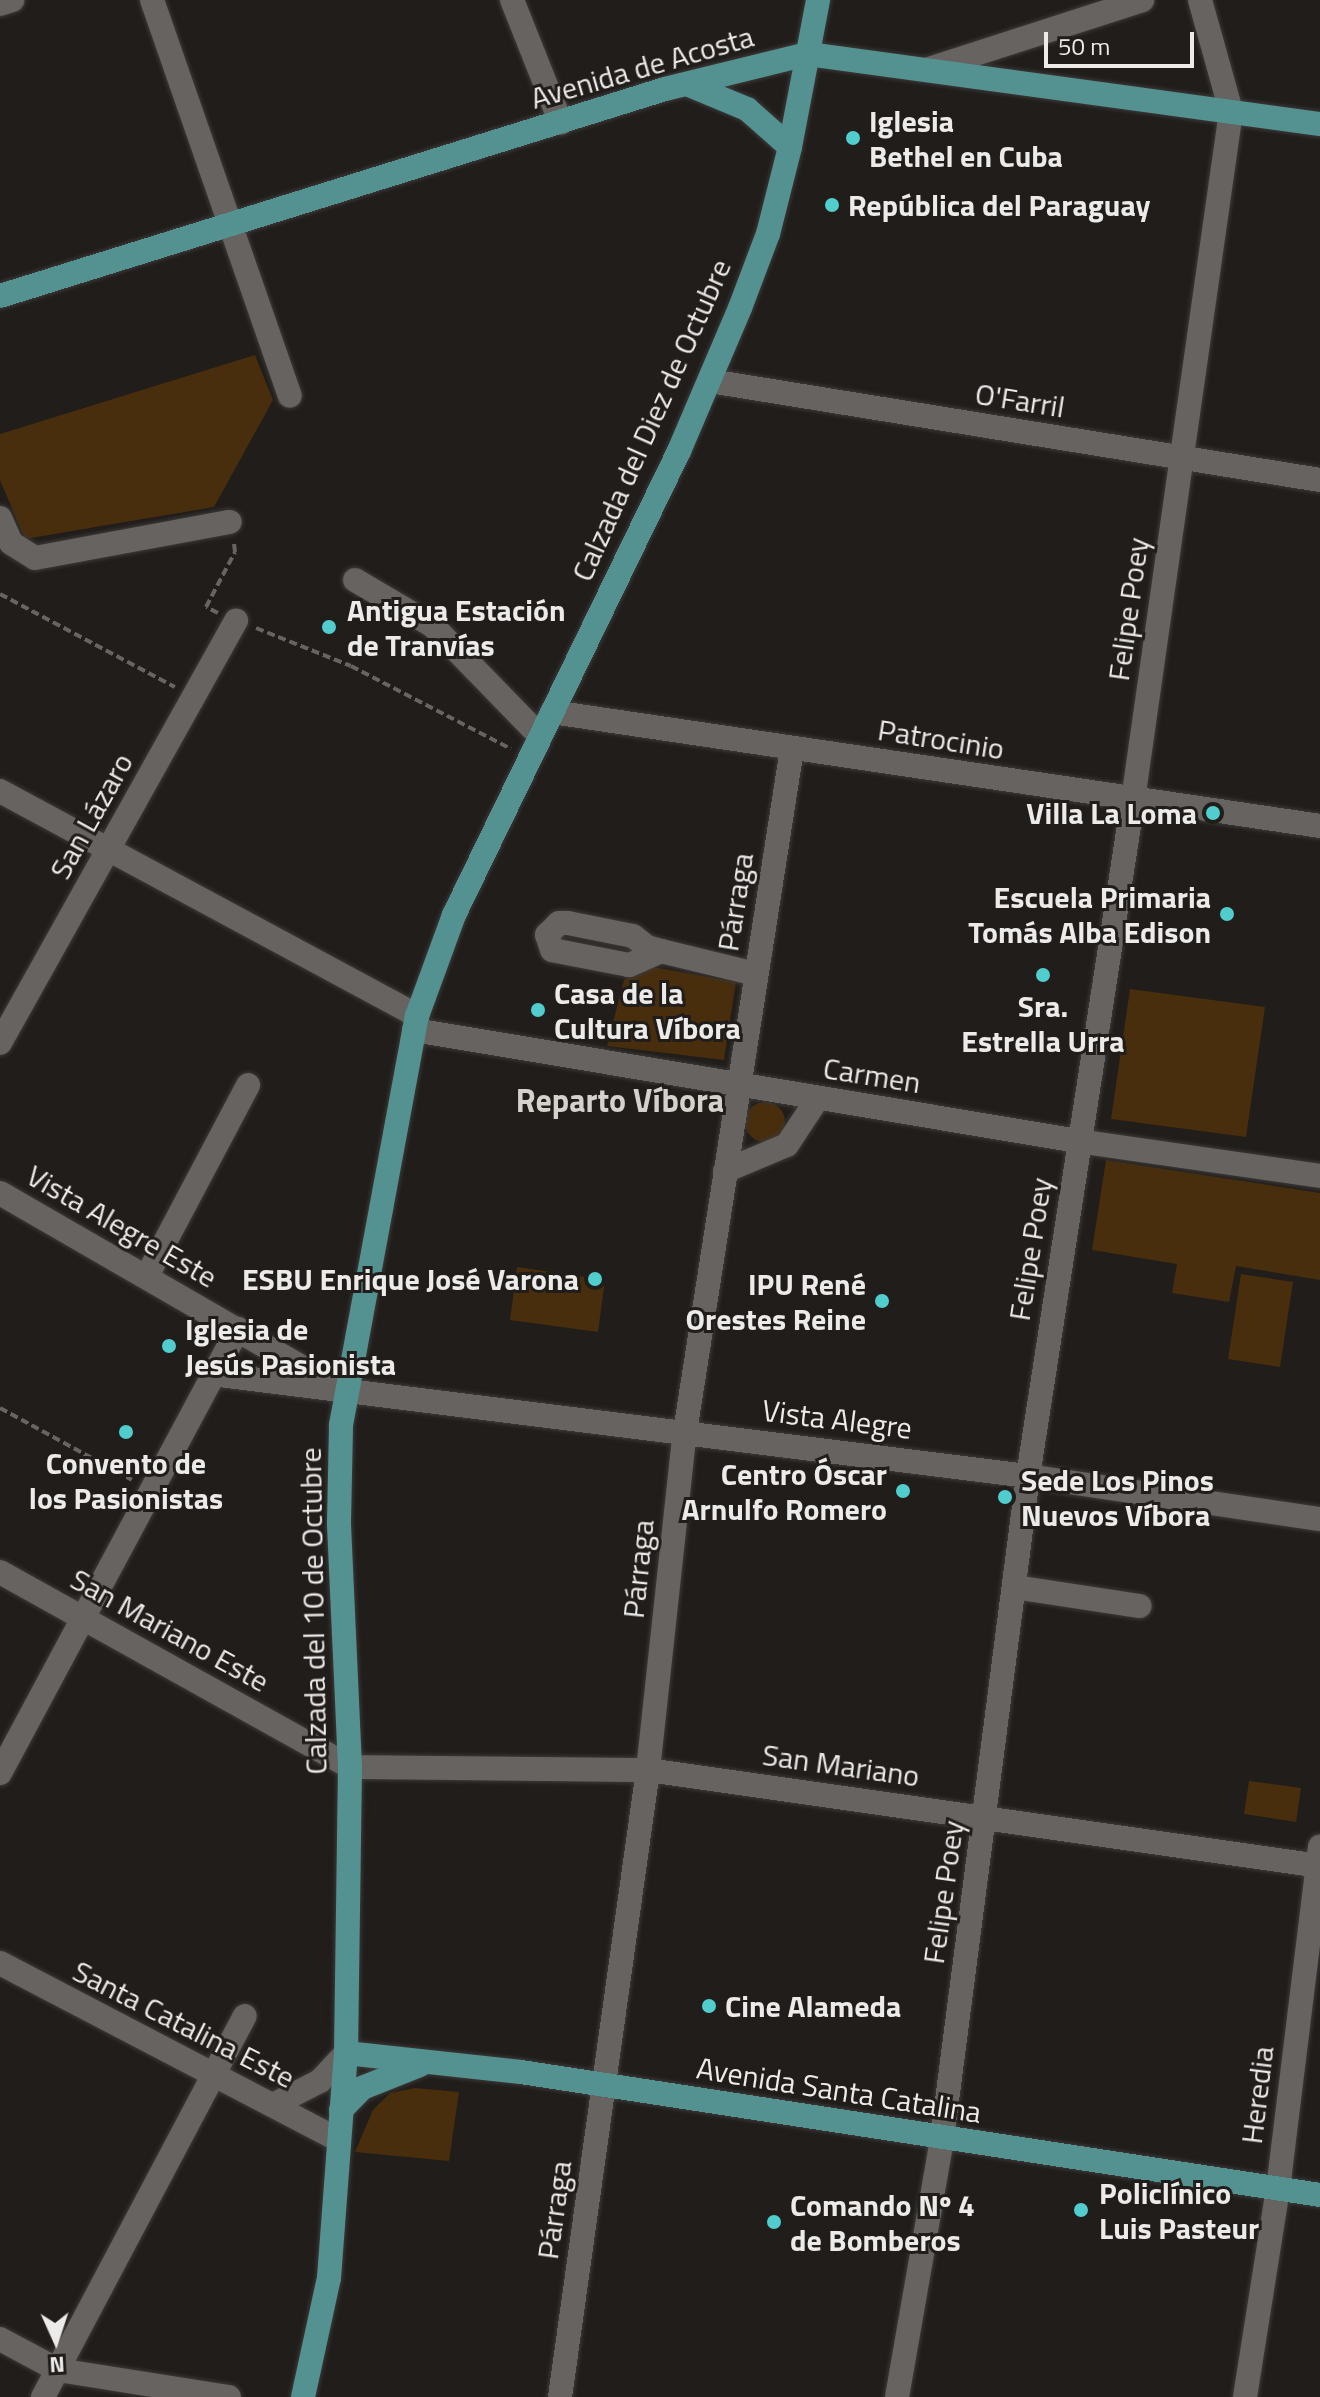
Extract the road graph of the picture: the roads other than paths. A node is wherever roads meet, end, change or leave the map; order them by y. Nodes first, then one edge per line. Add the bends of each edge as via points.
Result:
1 (12, 0) edge
2 (152, 0) edge
3 (512, 0) edge
4 (818, 0) edge
5 (1142, 0) edge
6 (1200, 0) edge
7 (0, 4) edge
8 (808, 54) junction
9 (929, 69) junction
10 (686, 84) junction
11 (1231, 111) junction
12 (561, 123) junction
13 (1320, 124) edge
14 (790, 147) junction
15 (234, 225) junction
16 (0, 296) edge
17 (710, 381) junction
18 (290, 396) dead end
19 (1182, 458) junction
20 (1320, 480) edge
21 (0, 518) edge
22 (230, 522) road end
23 (355, 580) dead end
24 (236, 621) road end
25 (552, 712) junction
26 (533, 746) junction
27 (792, 749) junction
28 (0, 791) edge
29 (1133, 800) junction
30 (1320, 826) edge
31 (108, 849) junction
32 (661, 951) dead end
33 (756, 974) junction
34 (416, 1023) junction
35 (0, 1043) edge
36 (248, 1085) dead end
37 (738, 1085) junction
38 (818, 1098) junction
39 (1078, 1141) junction
40 (725, 1171) junction
41 (1320, 1176) edge
42 (0, 1193) edge
43 (147, 1276) junction
44 (238, 1329) junction
45 (212, 1374) junction
46 (345, 1392) junction
47 (685, 1432) junction
48 (1028, 1476) junction
49 (1320, 1519) edge
50 (0, 1572) edge
51 (1014, 1587) junction
52 (1140, 1606) dead end
53 (84, 1618) junction
54 (350, 1767) junction
55 (648, 1770) junction
56 (0, 1773) edge
57 (986, 1819) junction
58 (1319, 1860) edge
59 (0, 1963) edge
60 (245, 2016) dead end
61 (346, 2053) junction
62 (432, 2062) junction
63 (213, 2076) junction
64 (605, 2085) junction
65 (273, 2105) junction
66 (341, 2110) junction
67 (942, 2139) junction
68 (339, 2140) junction
69 (1278, 2189) junction
70 (1320, 2195) edge
71 (0, 2339) edge
72 (58, 2370) junction
73 (43, 2397) edge
74 (229, 2397) edge
75 (303, 2397) edge
76 (560, 2397) edge
77 (897, 2397) edge
78 (1245, 2397) edge

1 - 7 street
2 - 15 street
3 - 12 street
4 - 8 main road
5 - 9 street
6 - 11 street
8 - 9 main road, Avenida de Acosta
8 - 10 main road, Avenida de Acosta
8 - 14 main road
9 - 11 main road, Avenida de Acosta
10 - 12 main road, Avenida de Acosta
10 - 14 main road via 747,109
11 - 13 main road, Avenida de Acosta
11 - 19 street, Felipe Poey
12 - 15 main road, Avenida de Acosta
14 - 17 main road, Calzada del Diez de Octubre via 768,234
15 - 16 main road, Avenida de Acosta
15 - 18 street
17 - 19 street, O'Farril
17 - 25 main road, Calzada del Diez de Octubre
19 - 20 street, O'Farril
19 - 29 street, Felipe Poey
21 - 22 street via 11,543 35,558
23 - 26 street via 433,626
24 - 31 street, San Lázaro
25 - 26 main road, Calzada del 10 de Octubre
25 - 27 street, Patrocinio
26 - 34 main road, Calzada del 10 de Octubre via 449,927
27 - 29 street, Patrocinio
27 - 33 street, Párraga
28 - 31 street, Carmen
29 - 30 street, Patrocinio
29 - 39 street, Felipe Poey
31 - 34 street, Carmen
31 - 35 street, San Lázaro
32 - 33 street
33 - 37 street, Párraga
34 - 37 street, Carmen
34 - 46 main road, Calzada del 10 de Octubre
36 - 43 street
37 - 38 street, Carmen
37 - 40 street, Párraga
38 - 39 street, Carmen
38 - 40 street via 787,1145
39 - 41 street, Carmen
39 - 48 street, Felipe Poey
40 - 47 street, Párraga
42 - 43 street, Vista Alegre Este
43 - 44 street, Vista Alegre Este
44 - 45 street
44 - 46 street, Vista Alegre Este
45 - 46 street
45 - 53 street
46 - 47 street, Vista Alegre
46 - 54 main road, Calzada del 10 de Octubre via 339,1522
47 - 48 street, Vista Alegre
47 - 55 street, Párraga
48 - 49 street, Vista Alegre
48 - 51 street, Felipe Poey
50 - 53 street, San Mariano Este
51 - 52 street
51 - 57 street, Felipe Poey
53 - 54 street, San Mariano Este
53 - 56 street
54 - 55 street, San Mariano
54 - 61 main road, Calzada del 10 de Octubre
55 - 57 street, San Mariano
55 - 64 street, Párraga
57 - 58 street, San Mariano
57 - 67 street, Felipe Poey
58 - 69 street, Heredia
59 - 63 street, Santa Catalina Este
60 - 63 street
61 - 62 main road, Avenida Santa Catalina
61 - 65 street via 320,2081
61 - 66 main road, Calzada del 10 de Octubre
62 - 64 main road, Avenida Santa Catalina
62 - 66 main road via 376,2080
63 - 65 street, Santa Catalina Este
63 - 72 street
64 - 67 main road, Avenida Santa Catalina
64 - 76 street, Párraga
65 - 68 street, Santa Catalina Este
66 - 68 main road, Calzada del 10 de Octubre
67 - 69 main road, Avenida Santa Catalina
67 - 77 street, Felipe Poey
68 - 75 main road, Calzada del 10 de Octubre via 329,2278
69 - 70 main road, Avenida Santa Catalina
69 - 78 street, Heredia
71 - 72 street
72 - 73 street
72 - 74 street

